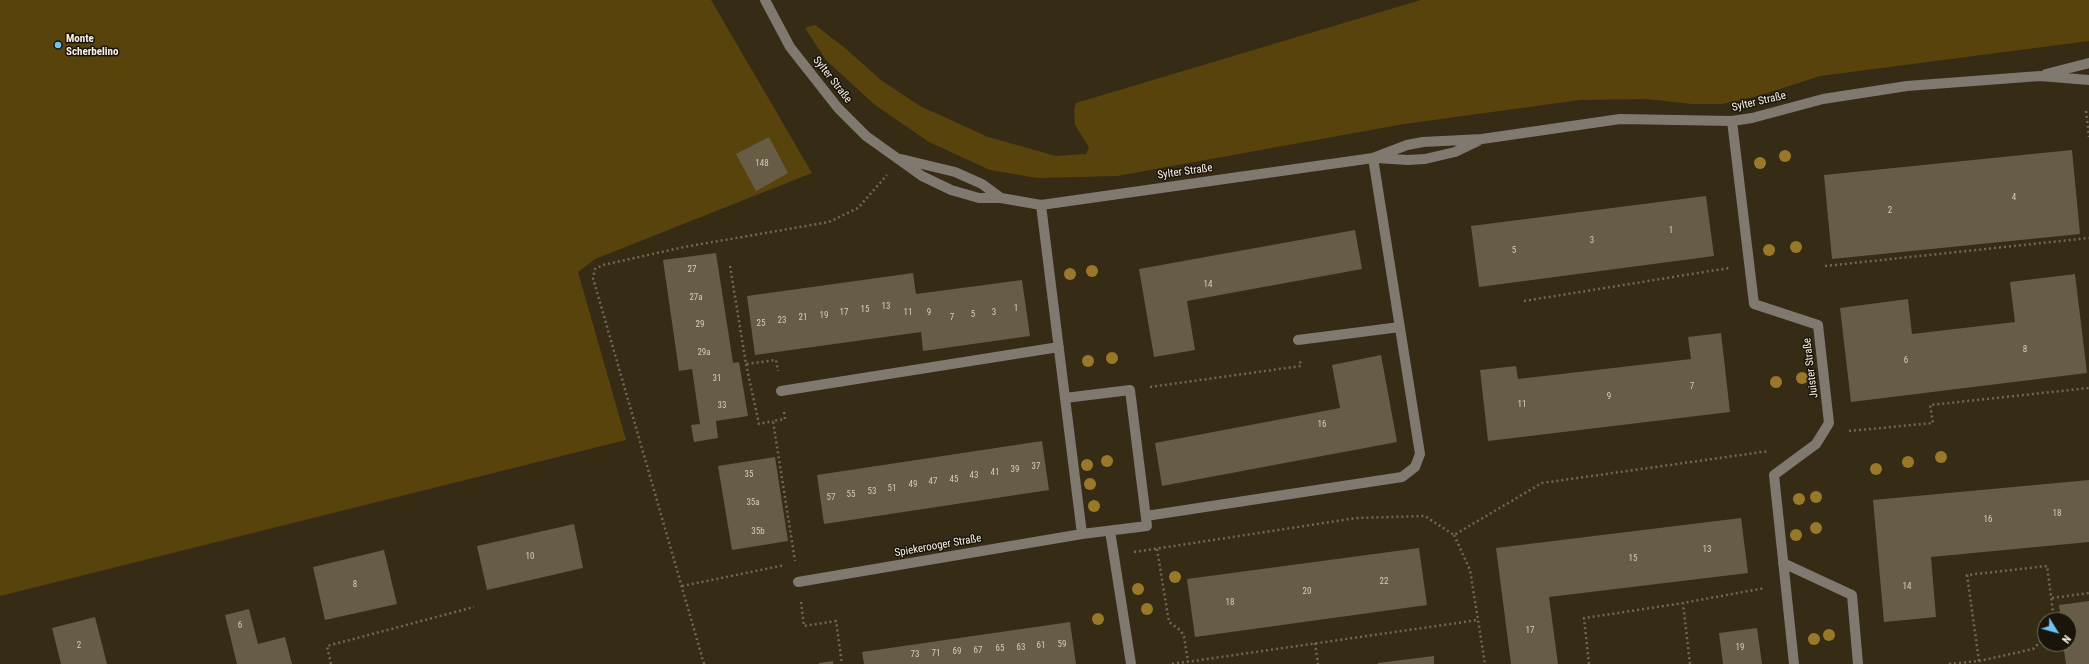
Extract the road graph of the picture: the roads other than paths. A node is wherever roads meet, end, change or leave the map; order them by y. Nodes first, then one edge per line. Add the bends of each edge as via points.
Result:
1 (765, 0) edge
2 (2089, 63) edge
3 (2040, 76) junction
4 (2089, 80) edge
5 (1732, 121) junction
6 (1482, 139) junction
7 (899, 158) junction
8 (1373, 158) junction
9 (1001, 198) junction
10 (1041, 205) junction
11 (1400, 327) junction
12 (1298, 340) road end
13 (1059, 347) junction
14 (781, 391) road end
15 (1065, 398) junction
16 (1146, 516) junction
17 (1110, 530) junction
18 (1082, 534) junction
19 (1783, 563) junction
20 (798, 582) road end
21 (1131, 664) edge
22 (1794, 664) edge
23 (1858, 664) edge

1 - 7 street, Sylter Straße via 790,47 838,108 866,136
2 - 3 street, Sylter Straße
3 - 4 street, Sylter Straße
3 - 5 street, Sylter Straße via 1907,86 1823,99
5 - 6 street, Sylter Straße via 1620,119
5 - 19 street, Juister Straße via 1754,304 1818,326 1829,423 1816,444 1774,475
6 - 8 street, Sylter Straße via 1423,142 1407,145
6 - 8 street, Sylter Straße via 1455,152 1425,159
7 - 9 street, Sylter Straße via 955,172 982,184
7 - 9 street, Sylter Straße via 922,176 951,190 979,198
8 - 10 street, Sylter Straße
8 - 11 street
9 - 10 street, Sylter Straße
10 - 13 street
11 - 12 street
11 - 16 street via 1420,454 1415,467 1402,477
13 - 14 street
13 - 15 street
15 - 16 street via 1130,390
15 - 18 street
16 - 17 street, Spiekerooger Straße via 1147,526
17 - 18 street, Spiekerooger Straße
17 - 21 street
18 - 20 street, Spiekerooger Straße
19 - 22 street, Juister Straße
19 - 23 street via 1852,594

